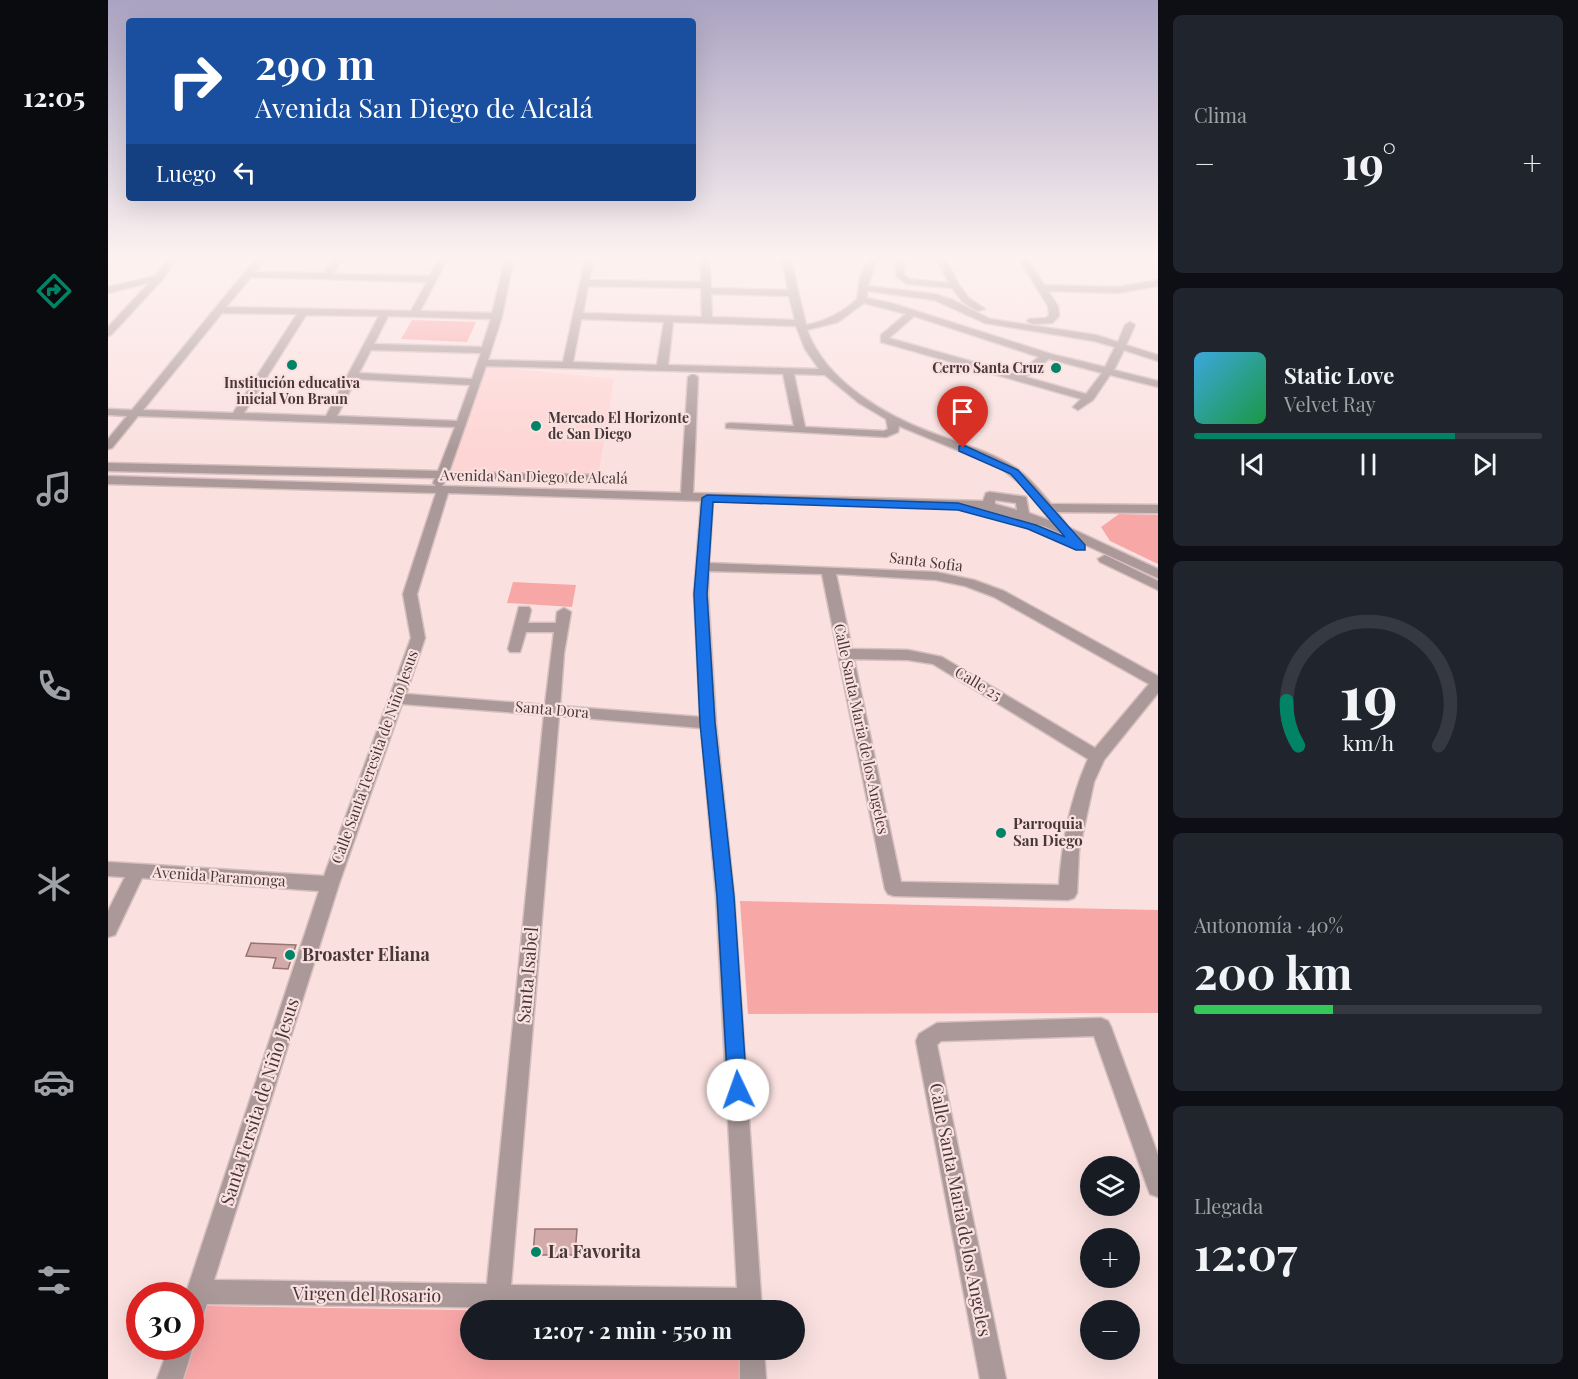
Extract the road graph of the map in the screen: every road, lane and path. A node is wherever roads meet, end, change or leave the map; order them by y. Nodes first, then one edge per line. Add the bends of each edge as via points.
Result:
1 (120, 320) edge
2 (212, 320) edge
3 (298, 320) edge
4 (381, 320) edge
5 (496, 320) edge
6 (578, 320) edge
7 (669, 320) edge
8 (713, 320) edge
9 (800, 320) edge
10 (836, 320) edge
11 (903, 320) edge
12 (935, 320) edge
13 (987, 320) edge
14 (1020, 320) edge
15 (1050, 320) edge
16 (1130, 325) dead end
17 (801, 326) junction
18 (108, 333) edge
19 (1122, 345) junction
20 (368, 346) junction
21 (487, 350) junction
22 (1047, 356) junction
23 (1158, 358) edge
24 (483, 363) junction
25 (567, 365) junction
26 (662, 368) junction
27 (788, 371) junction
28 (1108, 371) junction
29 (826, 372) junction
30 (352, 376) junction
31 (693, 377) dead end
32 (1018, 378) junction
33 (476, 382) junction
34 (1158, 384) edge
35 (1089, 398) junction
36 (1078, 407) dead end
37 (108, 412) edge
38 (136, 413) junction
39 (237, 416) junction
40 (891, 417) junction
41 (330, 419) junction
42 (462, 424) junction
43 (730, 426) dead end
44 (800, 429) junction
45 (108, 446) edge
46 (108, 467) edge
47 (442, 476) junction
48 (521, 477) junction
49 (603, 479) dead end
50 (108, 480) edge
51 (440, 491) junction
52 (519, 493) junction
53 (687, 498) junction
54 (707, 498) junction
55 (1022, 500) junction
56 (1042, 504) junction
57 (958, 506) junction
58 (988, 506) junction
59 (1158, 509) edge
60 (1023, 514) junction
61 (1066, 530) junction
62 (1081, 547) junction
63 (702, 567) junction
64 (828, 570) junction
65 (1158, 574) edge
66 (1158, 586) edge
67 (524, 610) dead end
68 (564, 612) dead end
69 (520, 627) junction
70 (562, 628) junction
71 (515, 649) dead end
72 (845, 654) junction
73 (1158, 682) edge
74 (396, 698) junction
75 (552, 710) junction
76 (708, 723) junction
77 (1097, 757) junction
78 (108, 869) edge
79 (137, 871) junction
80 (330, 885) junction
81 (108, 929) edge
82 (1158, 1186) edge
83 (203, 1282) edge
84 (204, 1292) edge
85 (497, 1297) junction
86 (592, 1300) edge
87 (750, 1300) edge
88 (177, 1360) edge
89 (752, 1360) edge
90 (171, 1379) edge
91 (753, 1379) edge
92 (993, 1379) edge

1 - 18 street
2 - 38 street
3 - 39 street
4 - 20 street
5 - 21 street, Calle Santa Teresita de Niño Jesus
6 - 25 street
7 - 26 street
8 - 17 street
9 - 17 street
10 - 17 street
11 - 32 street via 884,340
12 - 22 street
13 - 19 street
14 - 15 street
16 - 19 street
17 - 29 street via 811,352
19 - 23 street
19 - 28 street
20 - 21 street
20 - 30 street
21 - 24 street, Calle Santa Teresita de Niño Jesus
22 - 28 street
22 - 32 street
24 - 25 street
24 - 33 street, Calle Santa Teresita de Niño Jesus
25 - 26 street
26 - 27 street
27 - 29 street
27 - 44 street
28 - 34 street
28 - 35 street
29 - 40 street
30 - 33 street
30 - 41 street
31 - 53 street
32 - 35 street
33 - 42 street, Calle Santa Teresita de Niño Jesus
35 - 36 street
37 - 38 street
38 - 39 street
38 - 45 street
39 - 41 street
40 - 44 street via 894,430 886,434
40 - 56 street via 1015,472
41 - 42 street
42 - 47 street, Calle Santa Teresita de Niño Jesus
43 - 44 street
46 - 47 street, Avenida San Diego de Alcalá
47 - 48 street, Avenida San Diego de Alcalá
47 - 51 street, Calle Santa Teresita de Niño Jesus
48 - 49 street, Avenida San Diego de Alcalá
48 - 52 street
50 - 51 street, Avenida San Diego de Alcalá
51 - 52 street, Avenida San Diego de Alcalá
51 - 74 street, Calle Santa Teresita de Niño Jesus via 410,594 418,638
52 - 53 street, Avenida San Diego de Alcalá
53 - 54 street, Avenida San Diego de Alcalá
54 - 57 street, Avenida San Diego de Alcalá
54 - 63 street
55 - 56 street
55 - 58 street via 990,496
55 - 60 street
56 - 59 street
56 - 61 street
57 - 58 street, Avenida San Diego de Alcalá
57 - 62 street, Avenida San Diego de Alcalá via 1032,527
58 - 60 street, Avenida San Diego de Alcalá
60 - 61 street, Avenida San Diego de Alcalá
61 - 62 street
61 - 65 street, Avenida San Diego de Alcalá
62 - 66 street, Avenida San Diego de Alcalá
63 - 64 street, Santa Sofia
63 - 76 street
64 - 72 street, Calle Santa Maria de los Angeles
64 - 73 street, Santa Sofia via 936,576 969,583 999,594
67 - 69 street
68 - 70 street, Santa Isabel
69 - 70 street
69 - 71 street
70 - 75 street, Santa Isabel
72 - 77 street, Calle 25 via 908,655 937,660
72 - 77 street, Calle Santa Maria de los Angeles via 894,889 1068,893 1076,815
73 - 77 street
74 - 75 street, Santa Dora
74 - 80 street, Calle Santa Teresita de Niño Jesus
75 - 76 street, Santa Dora
75 - 85 street, Santa Isabel
76 - 87 street via 725,896
78 - 79 street, Avenida Paramonga
79 - 80 street, Avenida Paramonga
79 - 81 street
80 - 83 street, Santa Tersita de Niño Jesus
82 - 92 street, Calle Santa Maria de los Angeles via 1101,1027 937,1032 926,1041
84 - 85 street, Virgen del Rosario
85 - 86 street, Virgen del Rosario
88 - 90 street
89 - 91 street

